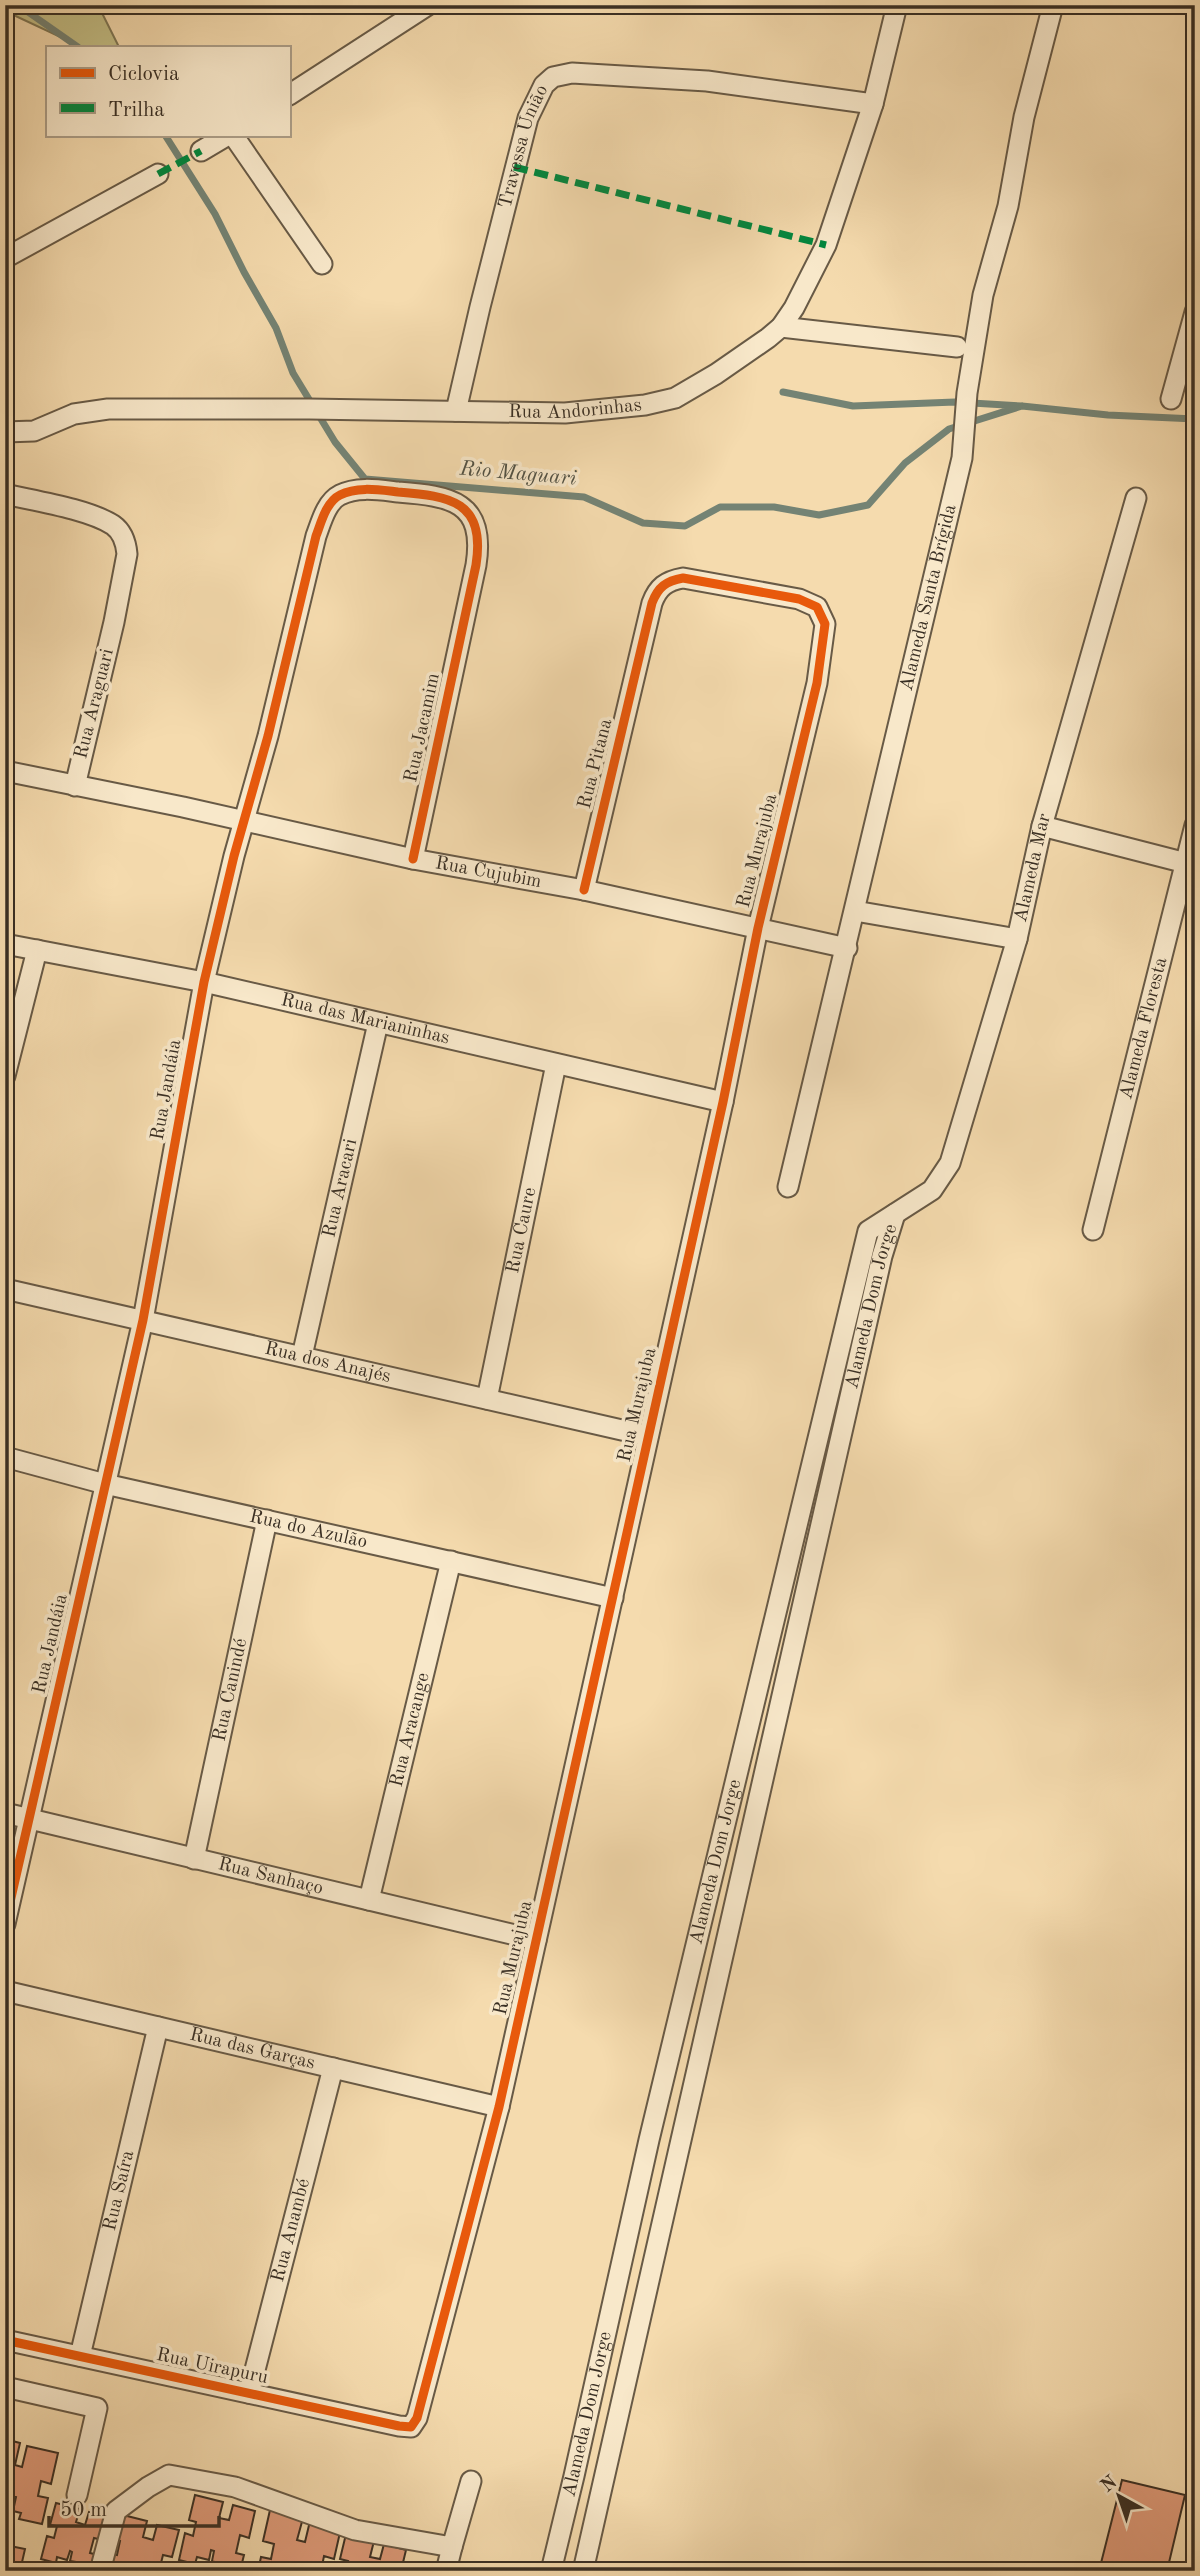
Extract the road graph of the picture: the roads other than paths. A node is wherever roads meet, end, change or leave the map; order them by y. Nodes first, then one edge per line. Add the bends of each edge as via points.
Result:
1 (428, 5) edge
2 (897, 5) edge
3 (1053, 5) edge
4 (290, 94) edge
5 (873, 104) junction
6 (228, 136) edge
7 (231, 136) edge
8 (201, 151) dead end
9 (158, 174) dead end
10 (5, 258) edge
11 (322, 264) dead end
12 (1195, 312) edge
13 (781, 327) junction
14 (957, 347) dead end
15 (1171, 399) dead end
16 (456, 411) junction
17 (5, 432) edge
18 (5, 494) edge
19 (1136, 498) dead end
20 (468, 604) joint
21 (642, 647) joint
22 (5, 771) edge
23 (75, 786) junction
24 (244, 822) junction
25 (1195, 825) edge
26 (1042, 826) junction
27 (413, 859) junction
28 (1185, 863) junction
29 (584, 890) junction
30 (855, 911) junction
31 (758, 928) junction
32 (1017, 939) junction
33 (5, 944) edge
34 (847, 948) junction
35 (37, 950) junction
36 (204, 982) junction
37 (378, 1023) junction
38 (556, 1064) junction
39 (5, 1076) edge
40 (723, 1102) junction
41 (788, 1187) dead end
42 (895, 1214) junction
43 (1093, 1230) dead end
44 (5, 1289) edge
45 (143, 1320) junction
46 (302, 1356) junction
47 (487, 1399) junction
48 (648, 1436) junction
49 (5, 1457) edge
50 (105, 1484) junction
51 (267, 1520) junction
52 (451, 1561) junction
53 (613, 1598) junction
54 (5, 1813) edge
55 (29, 1819) junction
56 (194, 1859) junction
57 (369, 1900) junction
58 (5, 1924) edge
59 (536, 1940) junction
60 (5, 1991) edge
61 (158, 2027) junction
62 (333, 2068) junction
63 (499, 2107) junction
64 (5, 2340) edge
65 (80, 2356) junction
66 (5, 2387) edge
67 (249, 2393) junction
68 (411, 2427) joint
69 (471, 2481) dead end
70 (77, 2495) dead end
71 (452, 2547) junction
72 (100, 2571) edge
73 (446, 2571) edge
74 (551, 2571) edge
75 (583, 2571) edge

1 - 4 street
2 - 5 street, Rua Andorinhas
3 - 30 street, Alameda Santa Brígida via 983,295 962,458
5 - 13 street, Rua Andorinhas via 822,256
5 - 16 street, Travessa União via 707,81 553,77 544,85 528,118
6 - 8 street
7 - 11 street
9 - 10 street
12 - 15 street
13 - 14 street
13 - 16 street, Rua Andorinhas via 716,374 659,402 565,413
16 - 17 street, Rua Andorinhas via 108,409 74,414 34,431
18 - 23 street, Rua Araguari via 89,515 113,525 126,543 114,622
19 - 26 street, Alameda Mar
20 - 24 street, Rua Jandáia via 479,546 471,518 456,502 435,495 362,490 336,498 316,536
20 - 27 street, Rua Jacamim
21 - 29 street, Rua Pitana
21 - 31 street, Rua Murajuba via 656,592 669,581 683,578 809,602 822,614 825,624 817,683
22 - 23 street, Rua Cujubim
23 - 24 street, Rua Cujubim
24 - 27 street, Rua Cujubim
24 - 36 street, Rua Jandáia
25 - 28 street, Alameda Floresta
26 - 28 street
26 - 32 street, Alameda Mar
27 - 29 street, Rua Cujubim
28 - 43 street, Alameda Floresta
29 - 31 street, Rua Cujubim
30 - 32 street
30 - 34 street, Alameda Santa Brígida
31 - 34 street, Rua Cujubim
31 - 40 street, Rua Murajuba
32 - 42 street, Alameda Mar via 950,1163 932,1190
33 - 35 street, Rua das Marianinhas
34 - 41 street, Alameda Santa Brígida
35 - 36 street, Rua das Marianinhas
35 - 39 street
36 - 37 street, Rua das Marianinhas
36 - 45 street, Rua Jandáia
37 - 38 street, Rua das Marianinhas
37 - 46 street, Rua Aracari
38 - 40 street, Rua das Marianinhas
38 - 47 street, Rua Caure
40 - 48 street, Rua Murajuba
42 - 74 street, Alameda Dom Jorge via 868,1231 649,2140
42 - 75 street, Alameda Dom Jorge
44 - 45 street, Rua dos Anajés
45 - 46 street, Rua dos Anajés
45 - 50 street, Rua Jandáia
46 - 47 street, Rua dos Anajés
47 - 48 street, Rua dos Anajés
48 - 53 street, Rua Murajuba
49 - 50 street, Rua do Azulão
50 - 51 street, Rua do Azulão
50 - 55 street, Rua Jandáia
51 - 52 street, Rua do Azulão
51 - 56 street, Rua Canindé
52 - 53 street, Rua do Azulão
52 - 57 street, Rua Aracange
53 - 59 street, Rua Murajuba
54 - 55 street, Rua Sanhaço
55 - 56 street, Rua Sanhaço
55 - 58 street, Rua Jandáia
56 - 57 street, Rua Sanhaço
57 - 59 street, Rua Sanhaço
59 - 63 street, Rua Murajuba
60 - 61 street, Rua das Garças
61 - 62 street, Rua das Garças
61 - 65 street, Rua Saíra
62 - 63 street, Rua das Garças
62 - 67 street, Rua Anambé
63 - 68 street, Rua Murajuba
64 - 65 street, Rua Uirapuru
65 - 67 street, Rua Uirapuru
66 - 70 street via 97,2408
67 - 68 street, Rua Uirapuru
69 - 71 street
71 - 72 street via 355,2530 235,2487 169,2475 116,2511
71 - 73 street

